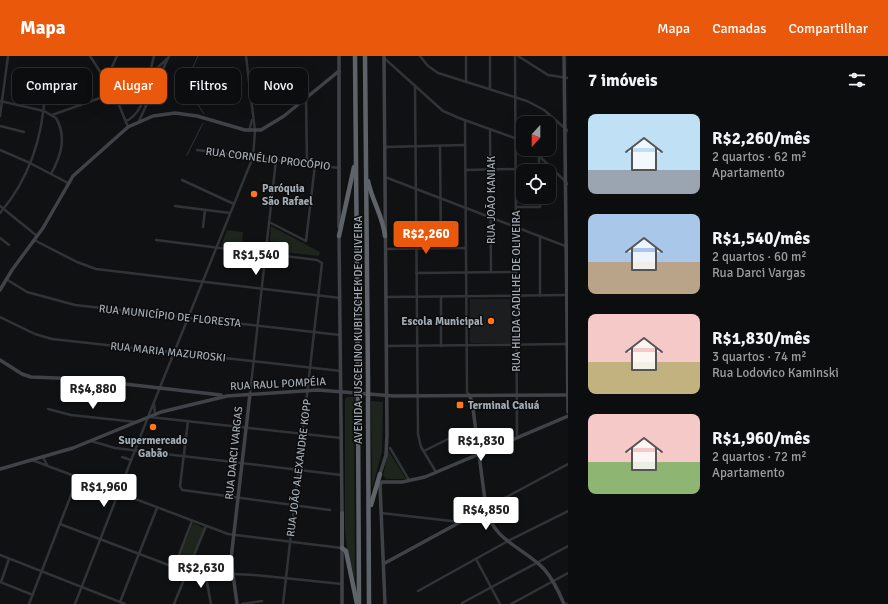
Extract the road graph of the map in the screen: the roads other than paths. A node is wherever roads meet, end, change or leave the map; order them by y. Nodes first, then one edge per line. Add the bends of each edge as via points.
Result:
1 (8, 56) edge
2 (90, 56) edge
3 (117, 56) edge
4 (154, 56) edge
5 (246, 56) edge
6 (339, 56) edge
7 (355, 56) edge
8 (365, 56) edge
9 (420, 56) edge
10 (466, 56) edge
11 (490, 56) edge
12 (515, 56) edge
13 (518, 56) edge
14 (564, 56) edge
15 (168, 57) edge
16 (384, 57) edge
17 (112, 68) edge
18 (151, 68) edge
19 (158, 68) edge
20 (100, 71) edge
21 (339, 71) junction
22 (566, 78) edge
23 (466, 82) junction
24 (415, 86) junction
25 (490, 89) junction
26 (308, 95) edge
27 (515, 96) junction
28 (100, 98) edge
29 (1, 101) edge
30 (44, 104) edge
31 (119, 104) edge
32 (141, 104) edge
33 (297, 104) edge
34 (306, 104) edge
35 (44, 111) junction
36 (52, 115) junction
37 (0, 116) edge
38 (252, 118) junction
39 (465, 120) junction
40 (126, 121) junction
41 (139, 121) junction
42 (0, 126) edge
43 (128, 127) junction
44 (490, 129) junction
45 (567, 130) edge
46 (249, 131) junction
47 (255, 131) junction
48 (24, 132) dead end
49 (515, 137) junction
50 (465, 145) junction
51 (415, 146) junction
52 (440, 146) junction
53 (385, 147) junction
54 (0, 150) edge
55 (196, 150) dead end
56 (356, 155) junction
57 (539, 156) joint
58 (253, 157) junction
59 (276, 160) junction
60 (30, 163) junction
61 (307, 164) junction
62 (539, 164) edge
63 (315, 165) junction
64 (366, 167) junction
65 (339, 168) junction
66 (516, 169) joint
67 (465, 170) junction
68 (490, 170) junction
69 (51, 174) junction
70 (385, 177) junction
71 (182, 180) dead end
72 (567, 182) edge
73 (68, 183) junction
74 (416, 189) junction
75 (440, 198) junction
76 (234, 204) junction
77 (540, 204) edge
78 (0, 206) edge
79 (174, 206) dead end
80 (516, 207) joint
81 (465, 208) junction
82 (3, 209) junction
83 (206, 210) junction
84 (0, 213) edge
85 (230, 213) junction
86 (491, 217) junction
87 (269, 222) junction
88 (203, 227) dead end
89 (516, 227) junction
90 (37, 236) junction
91 (339, 236) junction
92 (386, 236) junction
93 (540, 236) junction
94 (0, 238) edge
95 (34, 240) junction
96 (156, 240) dead end
97 (9, 245) dead end
98 (567, 246) edge
99 (216, 248) junction
100 (386, 248) junction
101 (416, 248) junction
102 (441, 248) junction
103 (466, 248) junction
104 (266, 254) junction
105 (466, 272) junction
106 (491, 272) junction
107 (516, 272) junction
108 (416, 273) junction
109 (6, 279) junction
110 (202, 282) junction
111 (262, 289) junction
112 (0, 290) edge
113 (319, 296) junction
114 (516, 296) junction
115 (540, 296) junction
116 (567, 296) edge
117 (386, 297) junction
118 (416, 297) junction
119 (441, 297) junction
120 (466, 297) junction
121 (340, 298) junction
122 (0, 318) edge
123 (188, 318) junction
124 (568, 320) edge
125 (258, 326) junction
126 (315, 332) junction
127 (340, 335) junction
128 (568, 344) edge
129 (466, 345) junction
130 (516, 345) junction
131 (386, 346) junction
132 (417, 346) junction
133 (441, 346) junction
134 (174, 353) junction
135 (0, 360) edge
136 (254, 362) junction
137 (311, 368) junction
138 (340, 371) junction
139 (160, 388) junction
140 (308, 390) junction
141 (341, 391) junction
142 (197, 392) junction
143 (210, 393) junction
144 (250, 394) junction
145 (386, 395) junction
146 (227, 396) junction
147 (417, 396) junction
148 (469, 396) junction
149 (517, 396) junction
150 (568, 396) edge
151 (207, 399) junction
152 (154, 404) junction
153 (48, 409) dead end
154 (568, 412) edge
155 (155, 414) junction
156 (568, 416) edge
157 (148, 417) junction
158 (188, 421) junction
159 (136, 422) junction
160 (246, 428) junction
161 (303, 434) junction
162 (341, 438) junction
163 (450, 438) dead end
164 (517, 438) junction
165 (92, 441) junction
166 (390, 448) dead end
167 (135, 450) junction
168 (424, 451) junction
169 (479, 454) junction
170 (184, 456) junction
171 (44, 457) junction
172 (122, 457) dead end
173 (32, 460) junction
174 (131, 460) junction
175 (242, 463) junction
176 (568, 464) edge
177 (47, 466) junction
178 (0, 469) edge
179 (299, 470) junction
180 (436, 473) junction
181 (380, 474) joint
182 (341, 475) junction
183 (78, 477) junction
184 (409, 480) junction
185 (118, 493) junction
186 (238, 498) junction
187 (295, 506) junction
188 (157, 508) junction
189 (486, 508) junction
190 (330, 510) dead end
191 (568, 511) edge
192 (342, 513) joint
193 (381, 513) junction
194 (369, 514) junction
195 (192, 521) junction
196 (460, 522) junction
197 (60, 524) junction
198 (206, 526) junction
199 (234, 536) junction
200 (100, 540) junction
201 (508, 541) junction
202 (290, 542) junction
203 (568, 546) edge
204 (342, 548) junction
205 (139, 554) junction
206 (0, 555) edge
207 (10, 559) junction
208 (476, 559) junction
209 (385, 563) junction
210 (537, 563) junction
211 (174, 568) junction
212 (42, 572) junction
213 (187, 572) junction
214 (205, 572) junction
215 (232, 573) junction
216 (568, 573) edge
217 (286, 578) junction
218 (553, 581) junction
219 (0, 582) edge
220 (342, 584) junction
221 (81, 587) junction
222 (491, 587) junction
223 (418, 591) dead end
224 (32, 595) junction
225 (262, 601) dead end
226 (120, 602) junction
227 (462, 602) dead end
228 (29, 604) edge
229 (75, 604) edge
230 (125, 604) edge
231 (174, 604) edge
232 (211, 604) edge
233 (237, 604) edge
234 (242, 604) edge
235 (283, 604) edge
236 (342, 604) edge
237 (358, 604) edge
238 (370, 604) edge
239 (385, 604) edge
240 (500, 604) edge
241 (511, 604) edge
242 (564, 604) edge

1 - 29 street
2 - 20 street
3 - 17 street
4 - 18 street
5 - 38 street
6 - 21 main road
7 - 56 highway
8 - 64 highway, AVENIDA JUSCELINO KUBITSCHEK DE OLIVEIRA
9 - 23 street via 438,73
10 - 23 street
11 - 25 street
12 - 27 street, RUA HILDA CADILHE DE OLIVEIRA
13 - 22 street via 543,72
14 - 22 main road
15 - 19 street
15 - 41 street
16 - 24 street
16 - 53 main road
21 - 26 main road
21 - 65 main road
22 - 45 main road
23 - 25 street
24 - 39 street via 443,111
24 - 51 street
25 - 27 street
27 - 45 street via 538,107
27 - 49 street, RUA HILDA CADILHE DE OLIVEIRA
28 - 36 street
29 - 35 street
29 - 37 street
30 - 35 street
31 - 40 street
32 - 40 street
33 - 47 main road via 267,128
34 - 61 street
35 - 36 street
35 - 60 street via 42,127
36 - 69 street via 58,122 62,142 58,161
38 - 46 street
38 - 47 street
39 - 44 street
39 - 50 street
40 - 43 street
41 - 43 main road
41 - 46 main road via 165,114 184,114
42 - 48 street
43 - 73 main road
44 - 49 street
44 - 68 street, RUA JOÃO KANIAK
45 - 72 main road
46 - 47 main road
47 - 58 street
49 - 66 street, RUA HILDA CADILHE DE OLIVEIRA
50 - 52 street
50 - 67 street
51 - 52 street
51 - 53 street
51 - 74 street
52 - 75 street
53 - 70 main road
54 - 60 street
55 - 58 street, RUA CORNÉLIO PROCÓPIO
56 - 91 highway
56 - 237 highway, AVENIDA JUSCELINO KUBITSCHEK DE OLIVEIRA, bridge
57 - 62 street
57 - 72 street
58 - 59 street, RUA CORNÉLIO PROCÓPIO
58 - 76 street
59 - 61 street, RUA CORNÉLIO PROCÓPIO
59 - 87 street, RUA DARCI VARGAS
60 - 69 street
60 - 82 street via 16,194
61 - 63 street, RUA CORNÉLIO PROCÓPIO
63 - 65 street, RUA CORNÉLIO PROCÓPIO
63 - 87 street via 306,241
64 - 92 highway via 371,195 382,218
64 - 194 highway, AVENIDA JUSCELINO KUBITSCHEK DE OLIVEIRA, bridge
65 - 91 main road
66 - 68 street
67 - 68 street
67 - 81 street
68 - 86 street, RUA JOÃO KANIAK
69 - 73 street
70 - 74 street
70 - 92 main road
71 - 76 street
72 - 98 main road
73 - 90 main road
74 - 75 street
74 - 101 street
75 - 81 street
75 - 102 street
76 - 85 street
77 - 80 street via 540,207
78 - 82 street
79 - 83 street
80 - 89 street, RUA HILDA CADILHE DE OLIVEIRA
81 - 86 street
81 - 103 street
82 - 84 street
82 - 90 street
83 - 85 street
83 - 88 street
85 - 99 street
86 - 89 street
86 - 106 street, RUA JOÃO KANIAK
87 - 104 street, RUA DARCI VARGAS
89 - 93 street
89 - 107 street, RUA HILDA CADILHE DE OLIVEIRA
90 - 95 main road
91 - 121 main road
92 - 100 main road
93 - 98 street
93 - 115 street
94 - 97 street
95 - 109 main road
95 - 110 street via 96,269
96 - 99 street
98 - 116 main road
99 - 104 street
99 - 110 street
100 - 101 street
100 - 117 main road
101 - 102 street
101 - 108 street
102 - 103 street
103 - 105 street
104 - 111 street, RUA DARCI VARGAS
104 - 113 street, RUA JOÃO ALEXANDRE KOPP via 321,261 323,265
105 - 106 street
105 - 108 street
105 - 120 street
106 - 107 street
107 - 114 street, RUA HILDA CADILHE DE OLIVEIRA
108 - 118 street
109 - 112 main road
109 - 123 street, RUA MUNICÍPIO DE FLORESTA via 27,292 69,304
110 - 111 street
110 - 123 street
111 - 113 street
111 - 125 street, RUA DARCI VARGAS
113 - 121 street
113 - 126 street, RUA JOÃO ALEXANDRE KOPP
114 - 115 street
114 - 120 street
114 - 130 street, RUA HILDA CADILHE DE OLIVEIRA
115 - 116 street
116 - 124 main road
117 - 118 street
117 - 131 main road
118 - 119 street
118 - 132 street
119 - 120 street
119 - 133 street
120 - 129 street
121 - 127 main road
122 - 134 street, RUA MARIA MAZUROSKI via 46,338
123 - 125 street, RUA MUNICÍPIO DE FLORESTA
123 - 134 street
124 - 128 main road
125 - 126 street, RUA MUNICÍPIO DE FLORESTA
125 - 136 street, RUA DARCI VARGAS
126 - 127 street, RUA MUNICÍPIO DE FLORESTA
126 - 137 street, RUA JOÃO ALEXANDRE KOPP
127 - 138 main road
128 - 130 street
128 - 150 main road
129 - 130 street
129 - 133 street
129 - 148 street
130 - 149 street, RUA HILDA CADILHE DE OLIVEIRA
131 - 132 street
131 - 145 main road
132 - 133 street
132 - 147 street
134 - 136 street, RUA MARIA MAZUROSKI
134 - 139 street
135 - 139 main road via 31,377 81,379
136 - 137 street, RUA MARIA MAZUROSKI
136 - 144 street, RUA DARCI VARGAS
137 - 138 street, RUA MARIA MAZUROSKI
137 - 140 street, RUA JOÃO ALEXANDRE KOPP
138 - 141 main road
139 - 142 main road
139 - 152 street
140 - 141 main road, RUA RAUL POMPÉIA
140 - 144 main road, RUA RAUL POMPÉIA
140 - 161 street, RUA JOÃO ALEXANDRE KOPP
141 - 145 main road, RUA RAUL POMPÉIA
141 - 162 main road
142 - 143 main road
142 - 151 main road
143 - 146 main road
143 - 151 main road
144 - 146 main road, RUA RAUL POMPÉIA
144 - 160 main road, RUA DARCI VARGAS
145 - 147 main road, RUA RAUL POMPÉIA
145 - 181 main road via 386,450
146 - 151 main road, RUA RAUL POMPÉIA
147 - 148 main road, RUA RAUL POMPÉIA
147 - 168 street via 418,434
148 - 149 main road, RUA RAUL POMPÉIA
148 - 169 main road via 472,401
149 - 150 main road, RUA RAUL POMPÉIA
149 - 164 street, RUA HILDA CADILHE DE OLIVEIRA
150 - 154 main road
151 - 155 main road, RUA RAUL POMPÉIA
152 - 155 street
152 - 157 street
153 - 159 street via 72,415
155 - 157 main road, RUA RAUL POMPÉIA
156 - 164 main road
157 - 158 street
157 - 159 main road, RUA RAUL POMPÉIA
157 - 167 street
158 - 160 street
158 - 170 street
159 - 165 main road, RUA RAUL POMPÉIA
160 - 161 street
160 - 175 main road, RUA DARCI VARGAS
161 - 162 street
161 - 179 street, RUA JOÃO ALEXANDRE KOPP
162 - 182 main road
163 - 168 street
164 - 169 main road
165 - 167 street via 110,447
165 - 171 main road, RUA RAUL POMPÉIA
166 - 184 street
167 - 170 street
167 - 174 street
168 - 180 street
169 - 180 main road
169 - 189 main road
170 - 175 street
170 - 186 street via 181,490
171 - 173 main road, RUA RAUL POMPÉIA
171 - 177 street
172 - 174 street
173 - 177 street
173 - 178 main road, RUA RAUL POMPÉIA
174 - 185 street
175 - 179 street
175 - 186 main road, RUA DARCI VARGAS
176 - 189 street
177 - 183 street
179 - 182 street
179 - 187 street, RUA JOÃO ALEXANDRE KOPP
180 - 184 main road
181 - 194 highway
182 - 192 main road
183 - 185 street
183 - 197 street
184 - 193 main road via 384,481 380,485
185 - 188 street
185 - 200 street
186 - 187 street
186 - 199 main road, RUA DARCI VARGAS
187 - 190 street
187 - 202 street, RUA JOÃO ALEXANDRE KOPP
188 - 195 street
188 - 205 street
189 - 196 main road
189 - 201 main road via 494,529
191 - 201 street
192 - 204 main road
193 - 196 street
193 - 209 main road
194 - 238 highway, AVENIDA JUSCELINO KUBITSCHEK DE OLIVEIRA
195 - 198 street
195 - 211 street
196 - 209 main road
197 - 200 street
197 - 212 street
198 - 199 street
198 - 213 street
199 - 202 street
199 - 215 main road, RUA DARCI VARGAS
200 - 205 street
200 - 221 street
201 - 208 street
201 - 210 main road
202 - 204 street
202 - 217 street, RUA JOÃO ALEXANDRE KOPP
203 - 210 street
204 - 220 main road
204 - 237 highway via 346,551
205 - 211 street
205 - 226 street
206 - 207 street
207 - 212 street
207 - 219 street
208 - 222 street
208 - 223 street
209 - 239 main road
210 - 218 main road
210 - 222 street
211 - 213 street
212 - 221 street
212 - 224 street
213 - 214 street
213 - 231 street
214 - 215 street
214 - 232 street
215 - 217 street
215 - 233 main road, RUA DARCI VARGAS
216 - 218 street
217 - 220 street
217 - 235 street, RUA JOÃO ALEXANDRE KOPP
218 - 241 street
218 - 242 main road
219 - 224 street
220 - 236 main road
221 - 226 street
221 - 229 street
222 - 227 street
222 - 240 street
224 - 228 street
225 - 234 street
226 - 230 street

